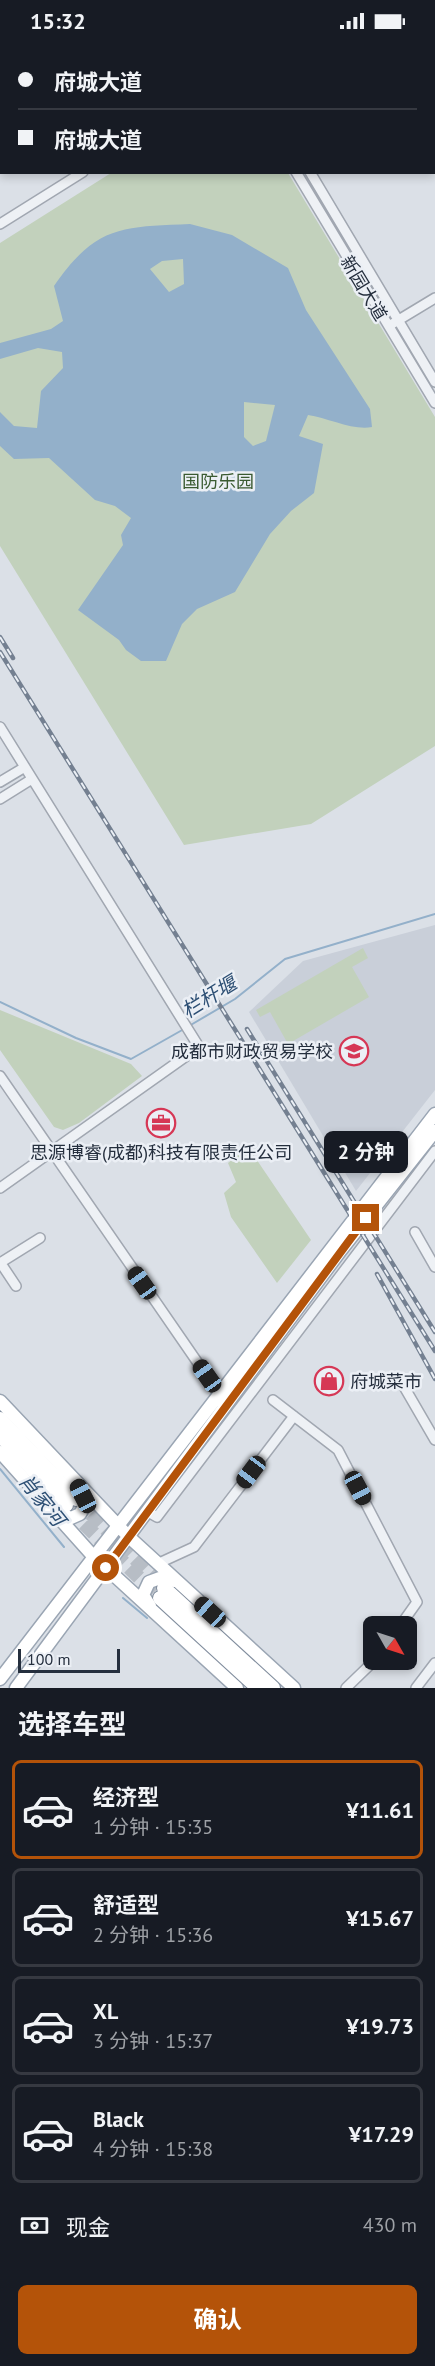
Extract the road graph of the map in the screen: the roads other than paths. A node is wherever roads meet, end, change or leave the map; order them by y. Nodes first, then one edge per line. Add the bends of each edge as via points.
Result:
1 (80, 174) edge
2 (297, 174) edge
3 (311, 174) edge
4 (0, 224) edge
5 (435, 298) edge
6 (397, 321) junction
7 (387, 327) junction
8 (435, 382) edge
9 (435, 403) edge
10 (0, 727) edge
11 (25, 767) junction
12 (32, 779) junction
13 (0, 782) edge
14 (0, 798) edge
15 (0, 1076) edge
16 (435, 1114) edge
17 (435, 1131) edge
18 (435, 1151) edge
19 (52, 1152) junction
20 (0, 1188) edge
21 (415, 1232) dead end
22 (40, 1238) dead end
23 (0, 1262) edge
24 (435, 1267) edge
25 (16, 1286) dead end
26 (399, 1378) dead end
27 (220, 1395) junction
28 (273, 1400) dead end
29 (0, 1401) edge
30 (294, 1416) junction
31 (0, 1419) edge
32 (0, 1435) edge
33 (435, 1440) edge
34 (0, 1452) edge
35 (76, 1481) junction
36 (49, 1506) junction
37 (148, 1512) junction
38 (116, 1524) junction
39 (129, 1538) junction
40 (93, 1556) junction
41 (157, 1564) junction
42 (106, 1568) junction
43 (167, 1589) junction
44 (152, 1611) junction
45 (407, 1616) edge
46 (435, 1664) edge
47 (365, 1670) edge
48 (0, 1679) edge
49 (16, 1688) edge
50 (237, 1688) edge
51 (258, 1688) edge
52 (273, 1688) edge
53 (294, 1688) edge
54 (346, 1688) edge
55 (416, 1688) edge

1 - 4 street
2 - 7 street, 新园大道
3 - 6 street, 新园大道
5 - 6 street
6 - 7 street
6 - 8 street, 新园大道
7 - 9 street, 新园大道
10 - 11 street
11 - 12 street
11 - 13 street
12 - 14 street
12 - 19 street via 199,1047
15 - 19 street
16 - 27 main road
17 - 37 main road via 341,1250
18 - 37 street via 157,1517
19 - 20 street
19 - 27 street
21 - 24 street
22 - 23 street
23 - 25 street
26 - 33 street
27 - 38 main road
28 - 30 street
29 - 35 main road
30 - 41 street via 194,1547
30 - 45 street via 338,1450 417,1602
31 - 32 highway via 71,1502
34 - 36 main road
35 - 36 main road via 86,1503 80,1515 70,1518
35 - 38 main road
36 - 40 main road
37 - 39 main road
38 - 39 main road
38 - 40 main road
39 - 41 main road
39 - 42 main road
40 - 42 main road
40 - 48 main road
41 - 43 main road
42 - 44 main road
42 - 49 main road
43 - 44 main road via 160,1578 149,1582 143,1595
43 - 51 highway
43 - 52 highway
43 - 53 main road
44 - 50 main road
46 - 55 street
47 - 54 street

